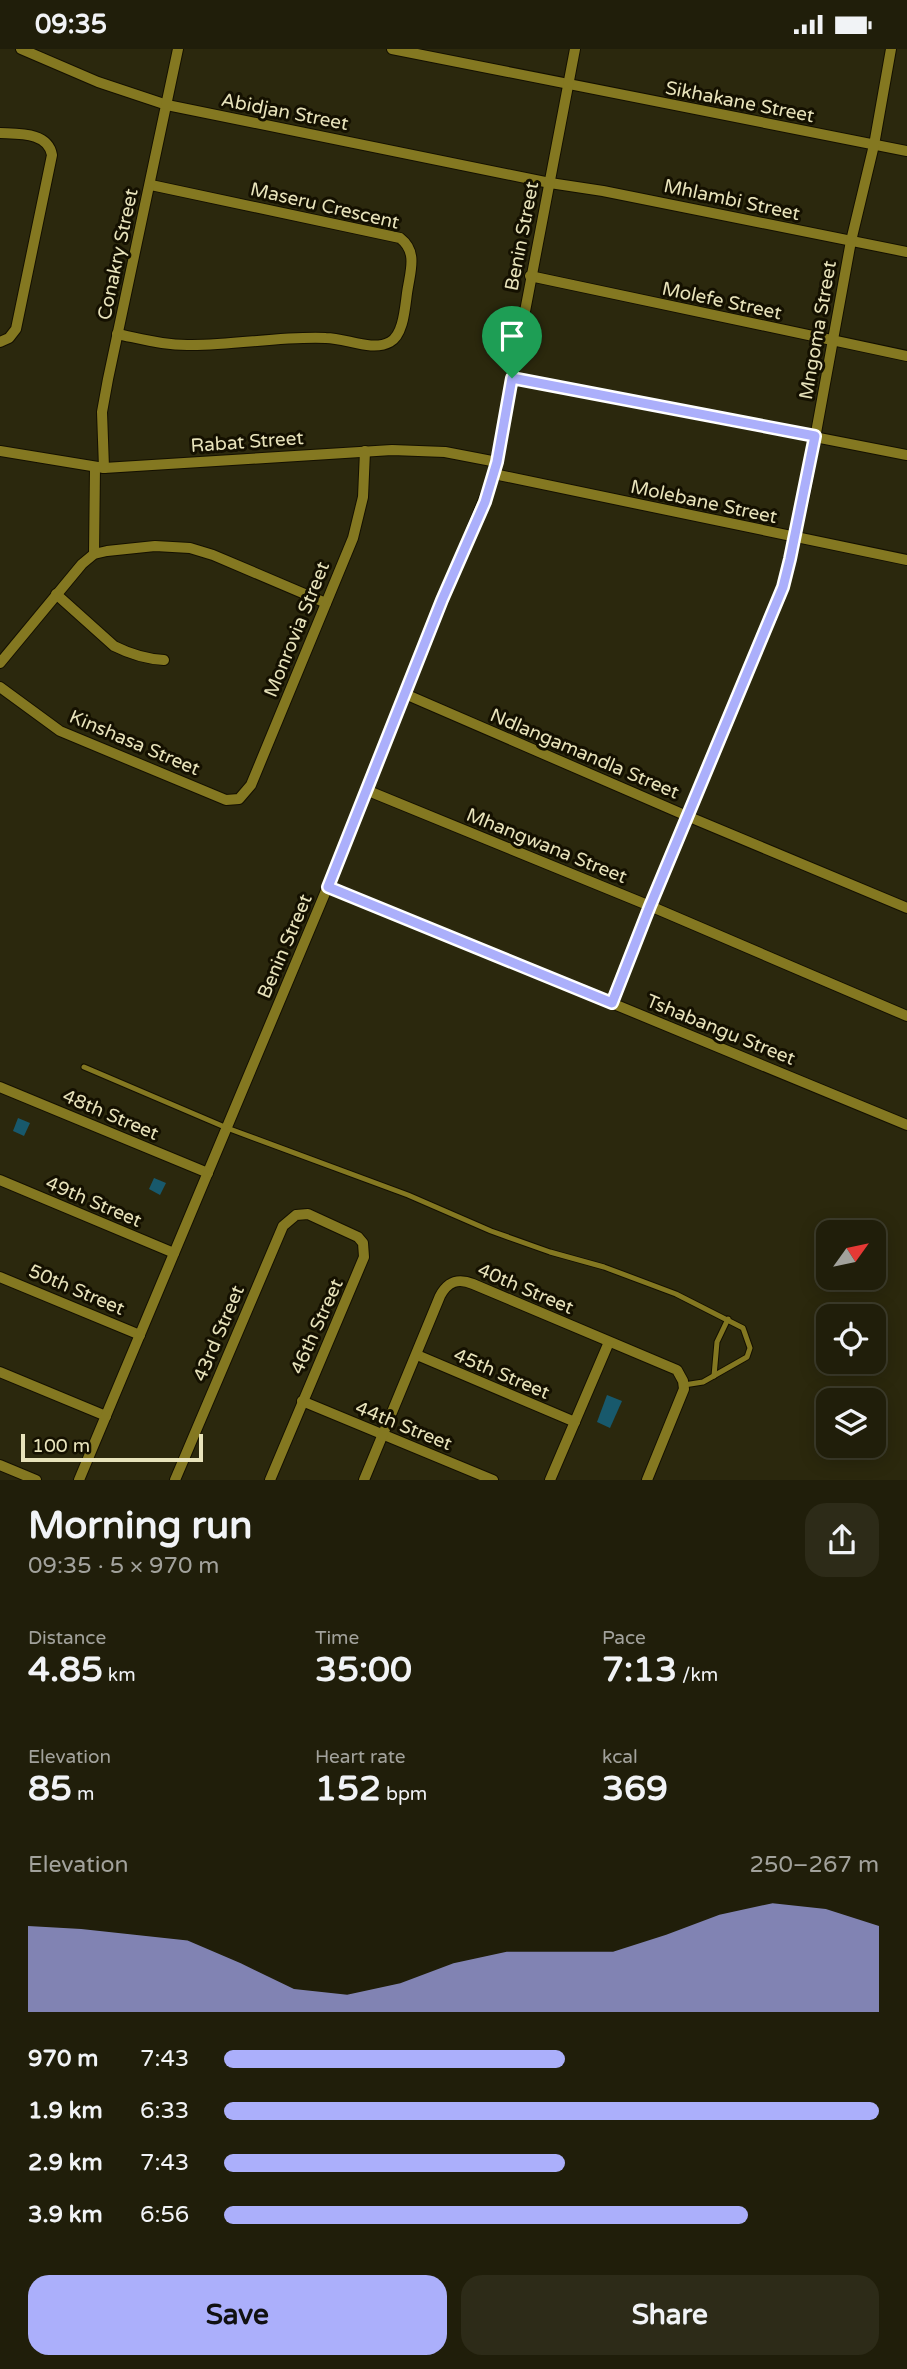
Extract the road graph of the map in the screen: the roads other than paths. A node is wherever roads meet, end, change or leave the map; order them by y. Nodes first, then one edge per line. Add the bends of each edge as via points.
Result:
1 (21, 49) edge
2 (178, 49) edge
3 (392, 49) edge
4 (575, 49) edge
5 (891, 49) edge
6 (567, 85) junction
7 (167, 105) junction
8 (0, 133) edge
9 (874, 145) junction
10 (907, 151) edge
11 (550, 183) junction
12 (150, 185) junction
13 (851, 241) junction
14 (907, 252) edge
15 (530, 277) junction
16 (117, 334) junction
17 (0, 342) edge
18 (833, 342) junction
19 (907, 356) edge
20 (512, 378) junction
21 (815, 436) junction
22 (0, 451) edge
23 (365, 451) junction
24 (907, 455) edge
25 (497, 462) junction
26 (99, 468) junction
27 (494, 474) junction
28 (795, 538) junction
29 (94, 554) junction
30 (907, 560) edge
31 (56, 594) junction
32 (326, 603) junction
33 (164, 660) dead end
34 (0, 663) edge
35 (0, 687) edge
36 (405, 694) junction
37 (366, 790) junction
38 (226, 800) joint
39 (687, 816) junction
40 (328, 887) junction
41 (650, 906) junction
42 (907, 908) edge
43 (612, 1003) junction
44 (907, 1016) edge
45 (84, 1067) dead end
46 (0, 1087) edge
47 (907, 1125) edge
48 (227, 1128) junction
49 (208, 1173) junction
50 (0, 1180) edge
51 (308, 1214) joint
52 (174, 1253) junction
53 (0, 1276) edge
54 (727, 1319) junction
55 (140, 1335) junction
56 (609, 1342) junction
57 (416, 1356) junction
58 (0, 1372) edge
59 (714, 1376) junction
60 (684, 1385) junction
61 (302, 1401) junction
62 (106, 1416) junction
63 (575, 1422) junction
64 (382, 1436) junction
65 (0, 1465) edge
66 (36, 1480) edge
67 (79, 1480) edge
68 (176, 1480) edge
69 (270, 1480) edge
70 (363, 1480) edge
71 (493, 1480) edge
72 (550, 1480) edge
73 (647, 1480) edge

1 - 7 street, Abidjan Street
2 - 7 street, Conakry Street
3 - 6 street, Sikhakane Street
4 - 6 street, Benin Street
5 - 9 street, Mngoma Street
6 - 9 street, Sikhakane Street
6 - 11 street, Benin Street
7 - 11 street, Abidjan Street
7 - 12 street, Conakry Street
8 - 17 street via 39,138 52,155 16,329
9 - 10 street, Sikhakane Street
9 - 13 street, Mngoma Street
11 - 13 street, Mhlambi Street
11 - 15 street, Benin Street
12 - 16 street, Conakry Street
12 - 16 street, Maseru Crescent via 400,238 410,248 412,260 399,330 393,340 381,345 311,337 172,345
13 - 14 street, Mhlambi Street
13 - 18 street, Mngoma Street
15 - 18 street, Molefe Street
15 - 20 street, Benin Street
16 - 26 street, Conakry Street via 102,412
18 - 19 street, Molefe Street
18 - 21 street, Mngoma Street
20 - 21 street
20 - 25 street, Benin Street
21 - 24 street
21 - 28 street, Mngoma Street
22 - 26 street, Rabat Street
23 - 25 street, Rabat Street via 444,452
23 - 26 street, Rabat Street
23 - 32 street, Monrovia Street via 362,507
25 - 27 street, Benin Street
26 - 29 street, Conakry Street
27 - 28 street, Molebane Street
27 - 36 street, Benin Street
28 - 30 street, Molebane Street
28 - 39 street, Mngoma Street via 776,604
29 - 31 street
29 - 32 street via 137,547 190,548
31 - 33 street via 114,646
31 - 34 street
32 - 38 street, Monrovia Street via 251,785 239,799
35 - 38 street, Kinshasa Street via 60,731
36 - 37 street, Benin Street
36 - 39 street, Ndlangamandla Street
37 - 40 street, Benin Street
37 - 41 street, Mhangwana Street
39 - 41 street, Mngoma Street
39 - 42 street, Ndlangamandla Street
40 - 43 street, Tshabangu Street
40 - 48 street, Benin Street
41 - 43 street, Mngoma Street
41 - 44 street, Mhangwana Street
43 - 47 street, Tshabangu Street
45 - 48 lane
46 - 49 street, 48th Street
48 - 49 street, Benin Street
48 - 54 lane via 491,1231 676,1294
49 - 52 street, Benin Street
50 - 52 street, 49th Street
51 - 61 street, 46th Street via 352,1233 364,1250
51 - 68 street, 43rd Street via 296,1215 283,1226
52 - 55 street, Benin Street
53 - 55 street, 50th Street
54 - 59 lane via 717,1342
54 - 59 lane via 743,1328 750,1348 747,1357
55 - 62 street, Benin Street
56 - 57 street, 40th Street via 458,1280 442,1291
56 - 60 street, 40th Street via 674,1368
56 - 63 street
57 - 63 street, 45th Street
57 - 64 street, 40th Street
58 - 62 street
59 - 60 lane
60 - 73 street
61 - 64 street, 44th Street
61 - 69 street, 46th Street
62 - 67 street, Benin Street
63 - 72 street
64 - 70 street, 40th Street
64 - 71 street, 44th Street
65 - 66 street

